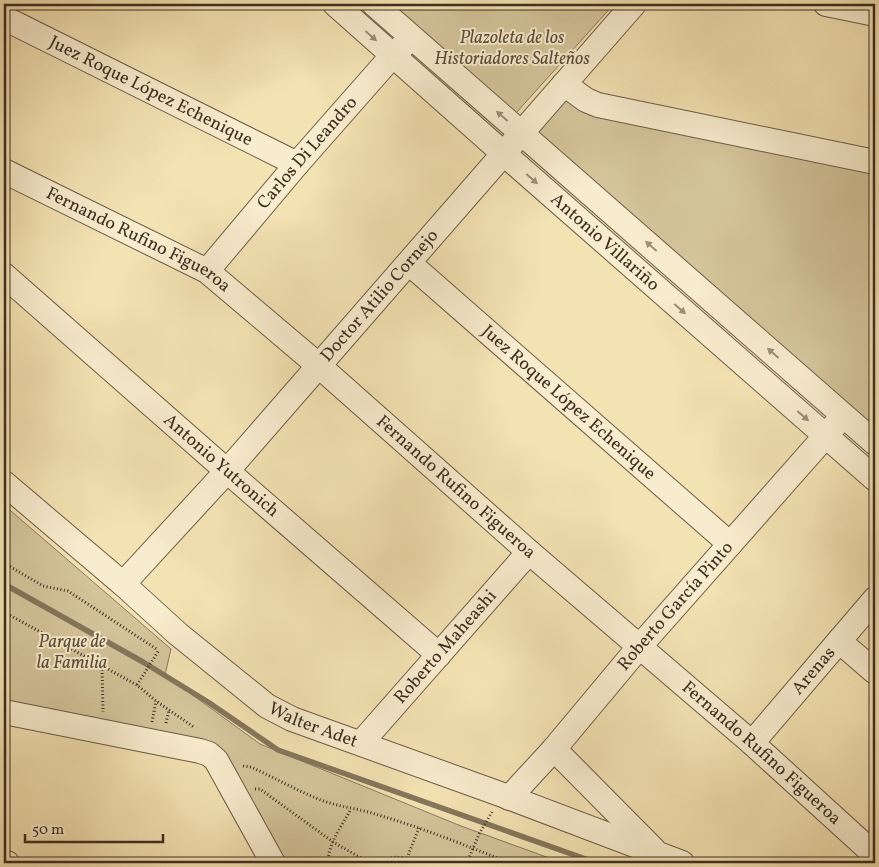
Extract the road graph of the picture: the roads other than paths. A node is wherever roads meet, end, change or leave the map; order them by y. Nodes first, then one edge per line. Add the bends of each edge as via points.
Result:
1 (335, 4) edge
2 (374, 4) edge
3 (634, 4) edge
4 (826, 4) edge
5 (875, 14) edge
6 (4, 18) edge
7 (412, 37) junction
8 (393, 55) junction
9 (564, 84) junction
10 (522, 134) junction
11 (503, 153) junction
12 (875, 162) edge
13 (297, 164) junction
14 (4, 172) edge
15 (409, 263) junction
16 (207, 271) junction
17 (4, 275) edge
18 (318, 365) junction
19 (843, 415) junction
20 (825, 436) junction
21 (875, 443) edge
22 (227, 471) junction
23 (875, 480) edge
24 (4, 483) edge
25 (730, 544) junction
26 (529, 552) junction
27 (123, 584) junction
28 (875, 599) edge
29 (839, 641) junction
30 (640, 646) junction
31 (439, 655) junction
32 (875, 672) edge
33 (4, 712) edge
34 (360, 743) junction
35 (752, 743) junction
36 (554, 749) junction
37 (509, 798) junction
38 (658, 854) junction
39 (875, 855) edge
40 (273, 863) edge
41 (682, 863) edge

1 -> 8 street, Antonio Villariño
2 - 7 street, Antonio Villariño
3 - 9 street, Doctor Atilio Cornejo
4 - 5 street
6 - 13 street, Juez Roque López Echenique
7 - 8 street, Carlos Di Leandro
10 -> 7 street, Antonio Villariño
8 - 11 street, Antonio Villariño
8 - 13 street, Carlos Di Leandro
9 - 10 street, Doctor Atilio Cornejo
9 - 12 street via 598,105
10 - 11 street, Doctor Atilio Cornejo
19 -> 10 street, Antonio Villariño
11 - 15 street, Doctor Atilio Cornejo
11 -> 20 street, Antonio Villariño
13 - 16 street, Carlos Di Leandro
14 - 16 street, Fernando Rufino Figueroa
15 - 18 street, Doctor Atilio Cornejo
15 - 25 street, Juez Roque López Echenique
16 - 18 street, Fernando Rufino Figueroa
17 - 22 street, Antonio Yutronich
18 - 22 street, Doctor Atilio Cornejo
18 - 26 street, Fernando Rufino Figueroa
19 - 20 street, Roberto García Pinto
19 - 21 street, Antonio Villariño
20 - 23 street, Antonio Villariño
20 - 25 street, Roberto García Pinto
22 - 27 street, Doctor Atilio Cornejo
22 - 31 street, Antonio Yutronich
24 - 27 street, Walter Adet
25 - 30 street, Roberto García Pinto
26 - 30 street, Fernando Rufino Figueroa
26 - 31 street, Roberto Maheashi
27 - 34 street, Walter Adet via 178,634 267,706 292,719
28 - 29 street, Arenas
29 - 32 street
29 - 35 street, Arenas
30 - 35 street, Fernando Rufino Figueroa
30 - 36 street, Roberto García Pinto
31 - 34 street, Roberto Maheashi
33 - 40 street via 200,751 226,762
34 - 37 street, Walter Adet
35 - 39 street, Fernando Rufino Figueroa
36 - 37 street, Roberto García Pinto
36 - 38 street
37 - 38 street, Walter Adet
38 - 41 street, Walter Adet

